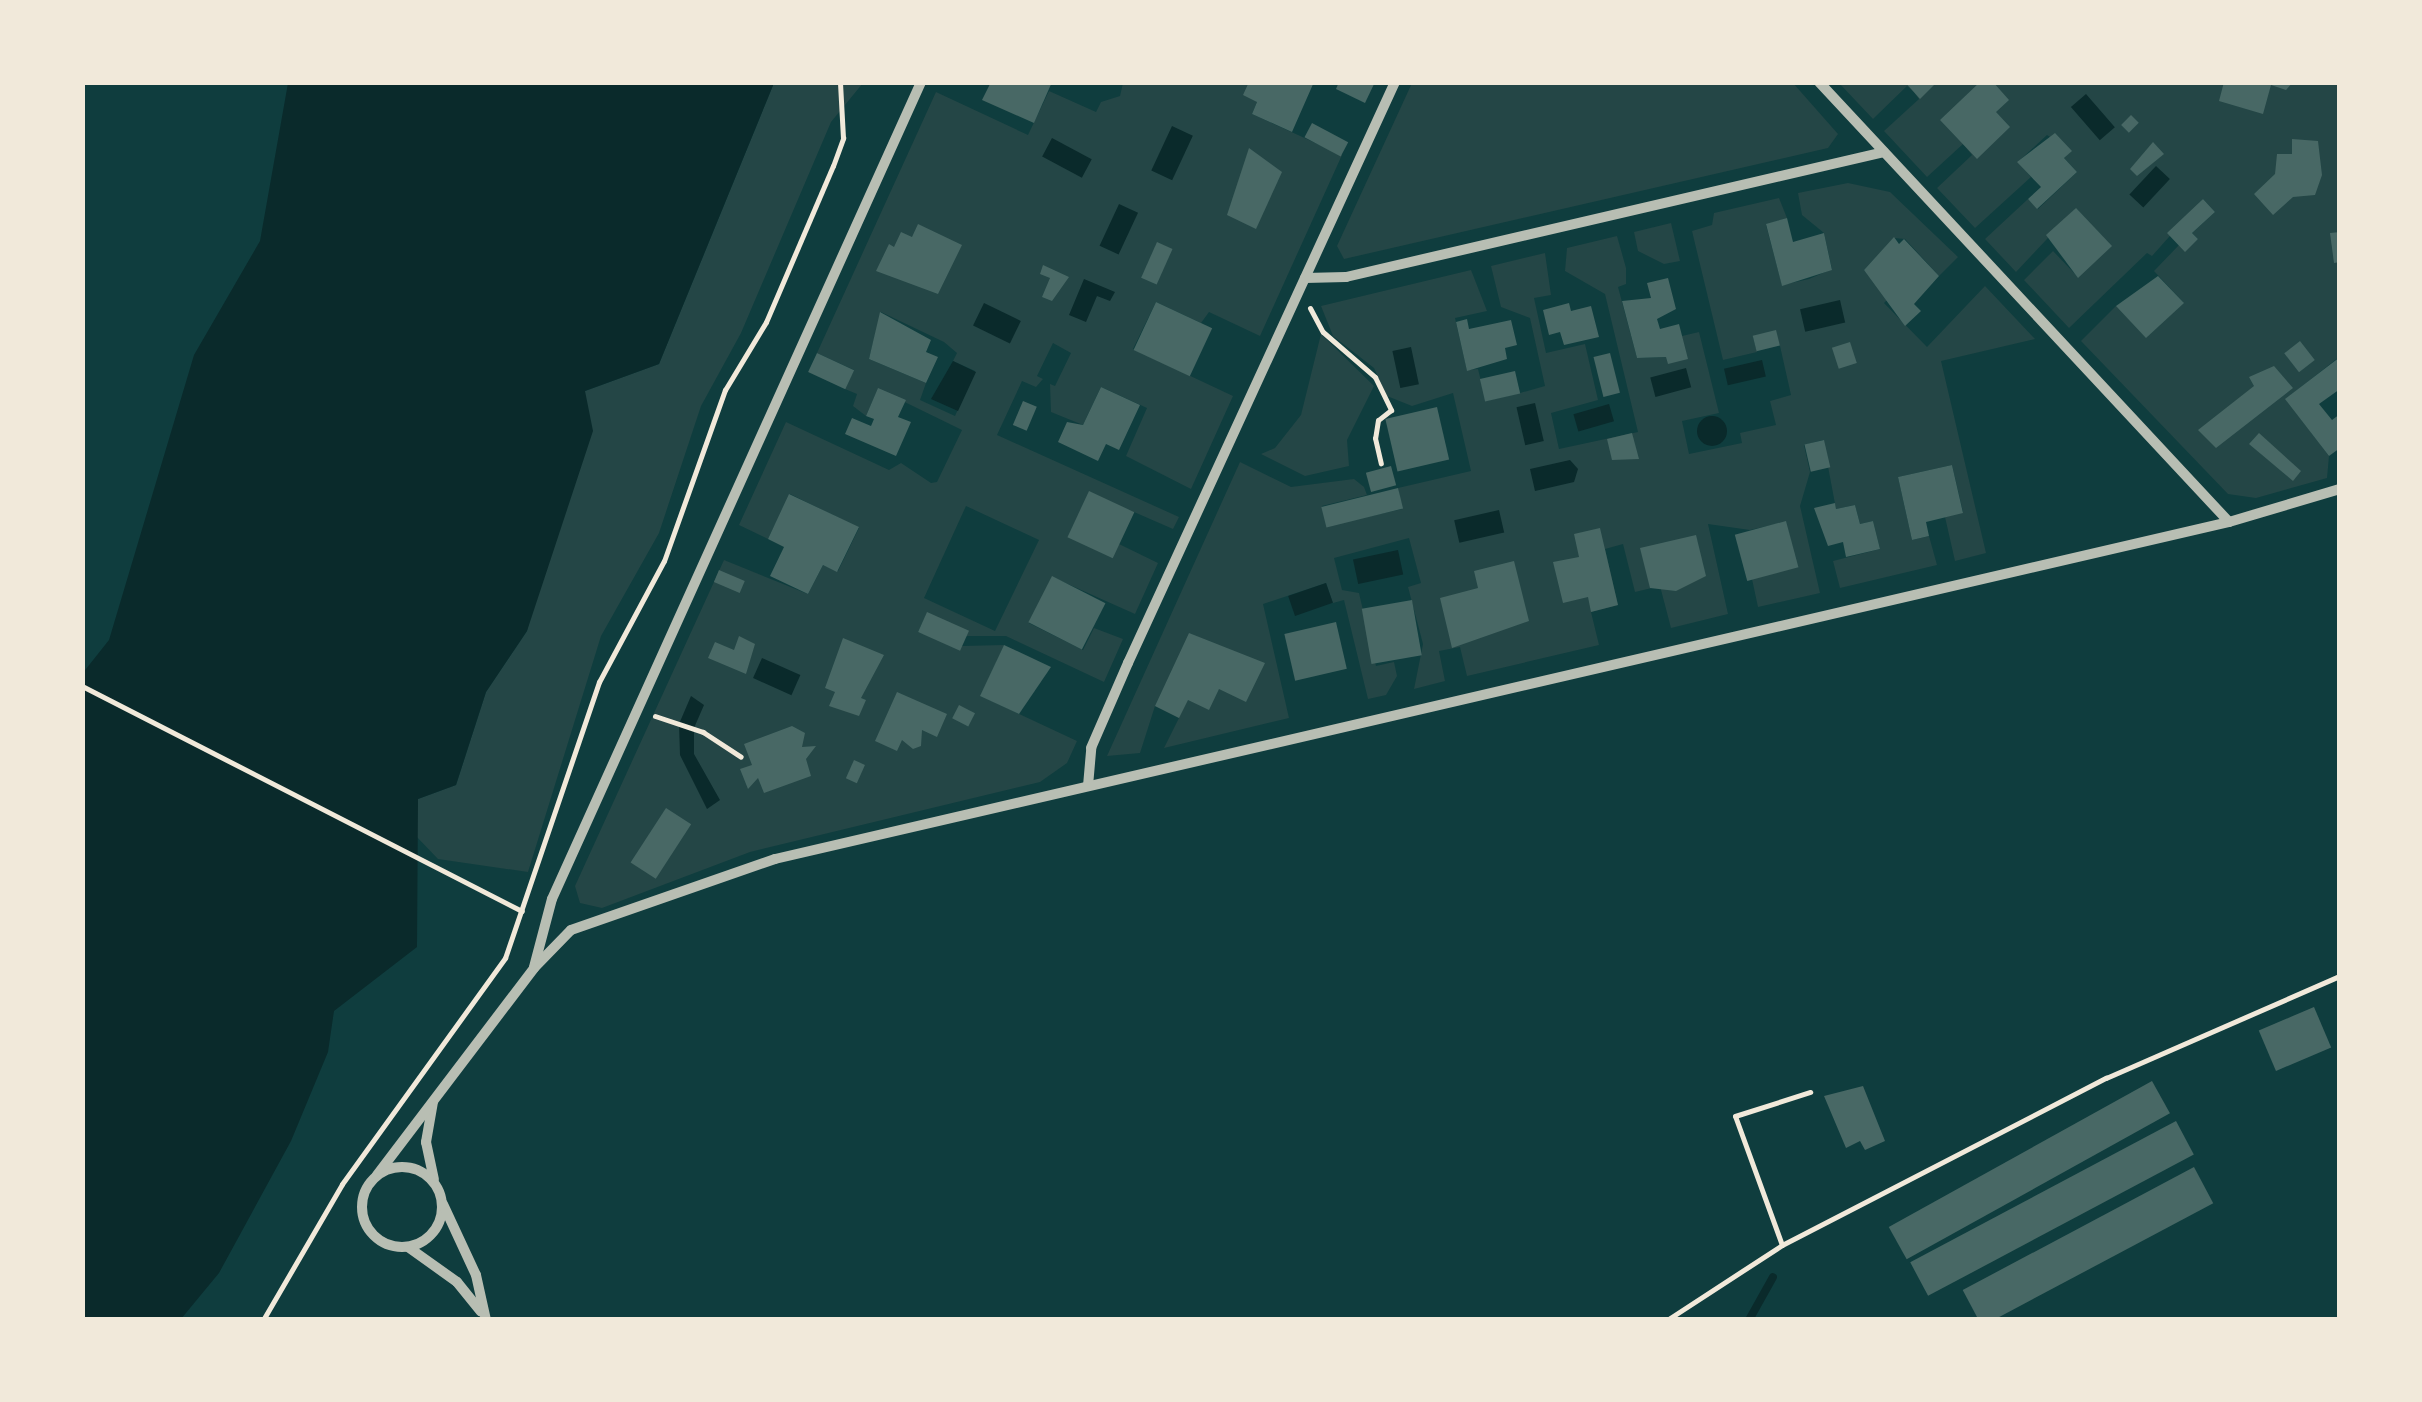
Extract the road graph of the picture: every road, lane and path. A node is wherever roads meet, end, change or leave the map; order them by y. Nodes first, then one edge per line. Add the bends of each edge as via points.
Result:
1 (840, 82) edge
2 (921, 82) edge
3 (1395, 82) edge
4 (1819, 82) edge
5 (1884, 152) junction
6 (1304, 278) junction
7 (1319, 301) dead end
8 (1310, 308) junction
9 (1304, 316) dead end
10 (1381, 463) dead end
11 (2340, 489) edge
12 (2229, 522) junction
13 (82, 686) edge
14 (650, 713) dead end
15 (742, 757) dead end
16 (1088, 786) junction
17 (522, 911) junction
18 (534, 968) junction
19 (2340, 976) edge
20 (1810, 1092) dead end
21 (434, 1101) junction
22 (377, 1174) junction
23 (434, 1182) junction
24 (442, 1202) junction
25 (1782, 1246) junction
26 (408, 1247) junction
27 (486, 1318) edge
28 (263, 1320) edge
29 (1668, 1320) edge

1 - 17 path via 843,138 833,166 766,322 725,390 664,561 599,682
2 - 18 street via 552,899
3 - 6 street
4 - 5 street
5 - 6 street via 1346,277
5 - 12 street
6 - 16 street via 1091,748
7 - 8 path
8 - 9 path
8 - 10 path via 1334,343 1375,377 1391,410 1378,420
11 - 12 street
12 - 16 street
13 - 17 path
14 - 15 path via 694,728
16 - 18 street via 775,859 571,930
17 - 28 path via 505,958 342,1184
18 - 21 street
19 - 25 path via 2106,1078
20 - 25 path via 1735,1116
21 - 22 street
21 - 23 street via 426,1142
22 - 23 street via 414,1168
22 - 26 street via 361,1206 367,1228 385,1244
23 - 24 street
24 - 26 street via 434,1231
24 - 27 street via 476,1275
25 - 29 path
26 - 27 street via 457,1282

